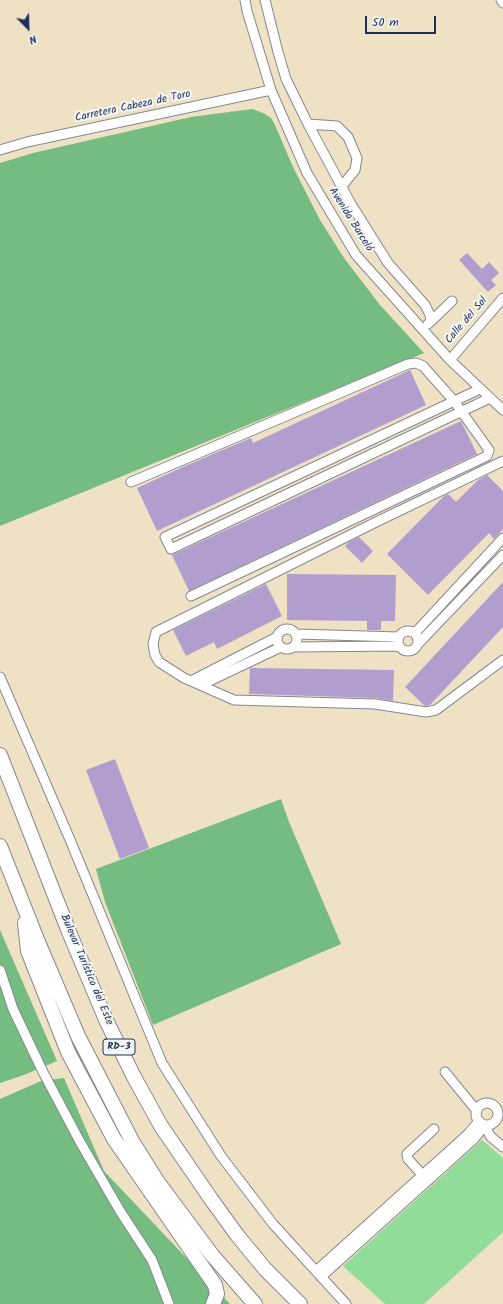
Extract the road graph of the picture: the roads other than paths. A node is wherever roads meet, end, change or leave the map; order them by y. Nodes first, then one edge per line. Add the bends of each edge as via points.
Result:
1 (245, 0) edge
2 (265, 0) edge
3 (501, 0) edge
4 (503, 3) edge
5 (271, 90) junction
6 (308, 124) junction
7 (0, 150) edge
8 (342, 186) junction
9 (503, 298) edge
10 (452, 301) dead end
11 (431, 321) junction
12 (423, 330) junction
13 (450, 360) junction
14 (480, 388) junction
15 (490, 398) junction
16 (454, 401) junction
17 (503, 410) edge
18 (462, 411) junction
19 (503, 461) edge
20 (131, 482) dead end
21 (503, 538) edge
22 (503, 555) edge
23 (191, 596) dead end
24 (415, 633) junction
25 (296, 634) junction
26 (277, 637) junction
27 (399, 637) junction
28 (418, 644) junction
29 (399, 646) junction
30 (281, 647) junction
31 (293, 647) junction
32 (503, 660) edge
33 (0, 677) edge
34 (191, 681) junction
35 (201, 685) junction
36 (0, 755) edge
37 (0, 846) edge
38 (23, 905) junction
39 (0, 970) edge
40 (445, 1072) dead end
41 (477, 1111) junction
42 (482, 1123) junction
43 (434, 1129) dead end
44 (503, 1147) edge
45 (424, 1178) junction
46 (318, 1274) junction
47 (169, 1304) edge
48 (213, 1304) edge
49 (255, 1304) edge
50 (300, 1304) edge
51 (346, 1304) edge

1 - 5 street, Avenida Barceló
2 - 6 street via 286,79
3 - 4 street
5 - 7 street, Carretera Cabeza de Toro
5 - 12 street, Avenida Barceló via 307,173 356,255
6 - 8 street
6 - 8 street via 337,126 348,138 357,158 355,170
8 - 11 street via 388,263 425,305
9 - 13 street, Calle del Sol
10 - 11 street
11 - 12 street
12 - 13 street, Avenida Barceló
13 - 14 street, Avenida Barceló
14 - 15 street, Avenida Barceló
14 - 16 street
15 - 17 street, Avenida Barceló
15 - 18 street
16 - 18 street
16 - 18 street via 165,537 171,549
16 - 20 street via 423,366 416,363 408,364
18 - 23 street via 489,450 487,456
19 - 34 street via 156,632 153,644 159,662
21 - 24 street
22 - 28 street
24 - 27 street via 406,631
24 - 28 street
25 - 26 street via 285,629
25 - 27 street
25 - 31 street
26 - 30 street
26 - 34 street
27 - 29 street
28 - 29 street via 411,651 404,651
29 - 31 street
30 - 31 street
30 - 35 street
32 - 35 street via 436,710 426,712 375,704 234,700
33 - 46 street via 162,1063 221,1156 273,1224
34 - 35 street
36 - 50 highway, Bulevar Turístico del Este / RD-3 via 72,939 107,1022 134,1077 161,1126 215,1205 265,1269
37 - 38 highway, RD-3
38 - 48 highway via 28,950 68,1052 114,1139 215,1285 217,1294
38 - 49 highway, RD-3 via 78,1036 132,1141 157,1181 208,1249
39 - 47 street via 13,1009 43,1072 120,1211 152,1260
40 - 41 street
41 - 42 street via 476,1114
41 - 42 street via 484,1104 492,1104 497,1109 497,1119 492,1124
42 - 44 street via 490,1136
42 - 45 street via 474,1139
43 - 45 street via 407,1154 408,1159
45 - 46 street
46 - 51 street

